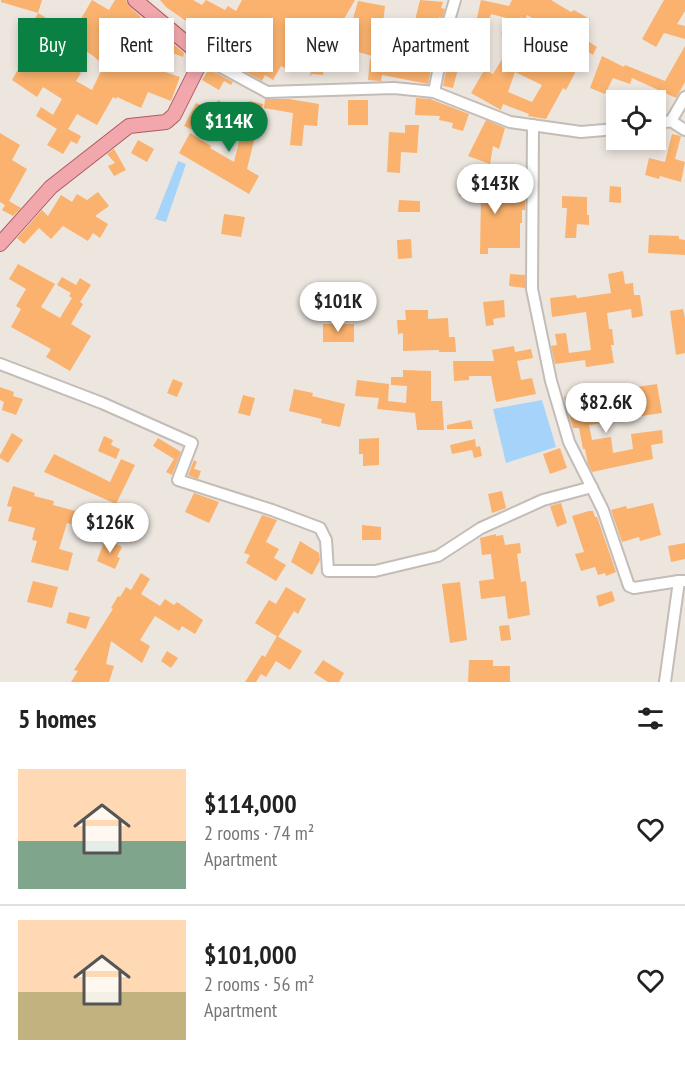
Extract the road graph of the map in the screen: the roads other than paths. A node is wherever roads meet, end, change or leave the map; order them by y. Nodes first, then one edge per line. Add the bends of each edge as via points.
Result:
1 (135, 0) edge
2 (455, 0) edge
3 (186, 43) edge
4 (195, 72) edge
5 (230, 72) edge
6 (434, 92) junction
7 (685, 97) edge
8 (671, 121) junction
9 (666, 122) edge
10 (533, 125) junction
11 (606, 130) edge
12 (685, 130) edge
13 (0, 244) edge
14 (0, 364) edge
15 (591, 487) junction
16 (682, 581) edge
17 (665, 682) edge

1 - 3 main road
2 - 6 street
4 - 13 main road via 170,120 129,126 51,187
5 - 6 street via 267,92 394,88
6 - 10 street via 510,122
7 - 8 street
8 - 9 street
8 - 12 street
10 - 11 street via 581,132
10 - 15 street via 532,289 551,381 569,442
14 - 15 street via 192,443 178,480 320,528 326,540 328,571 375,571 438,556 481,528 543,500
15 - 16 street via 629,586
16 - 17 street

